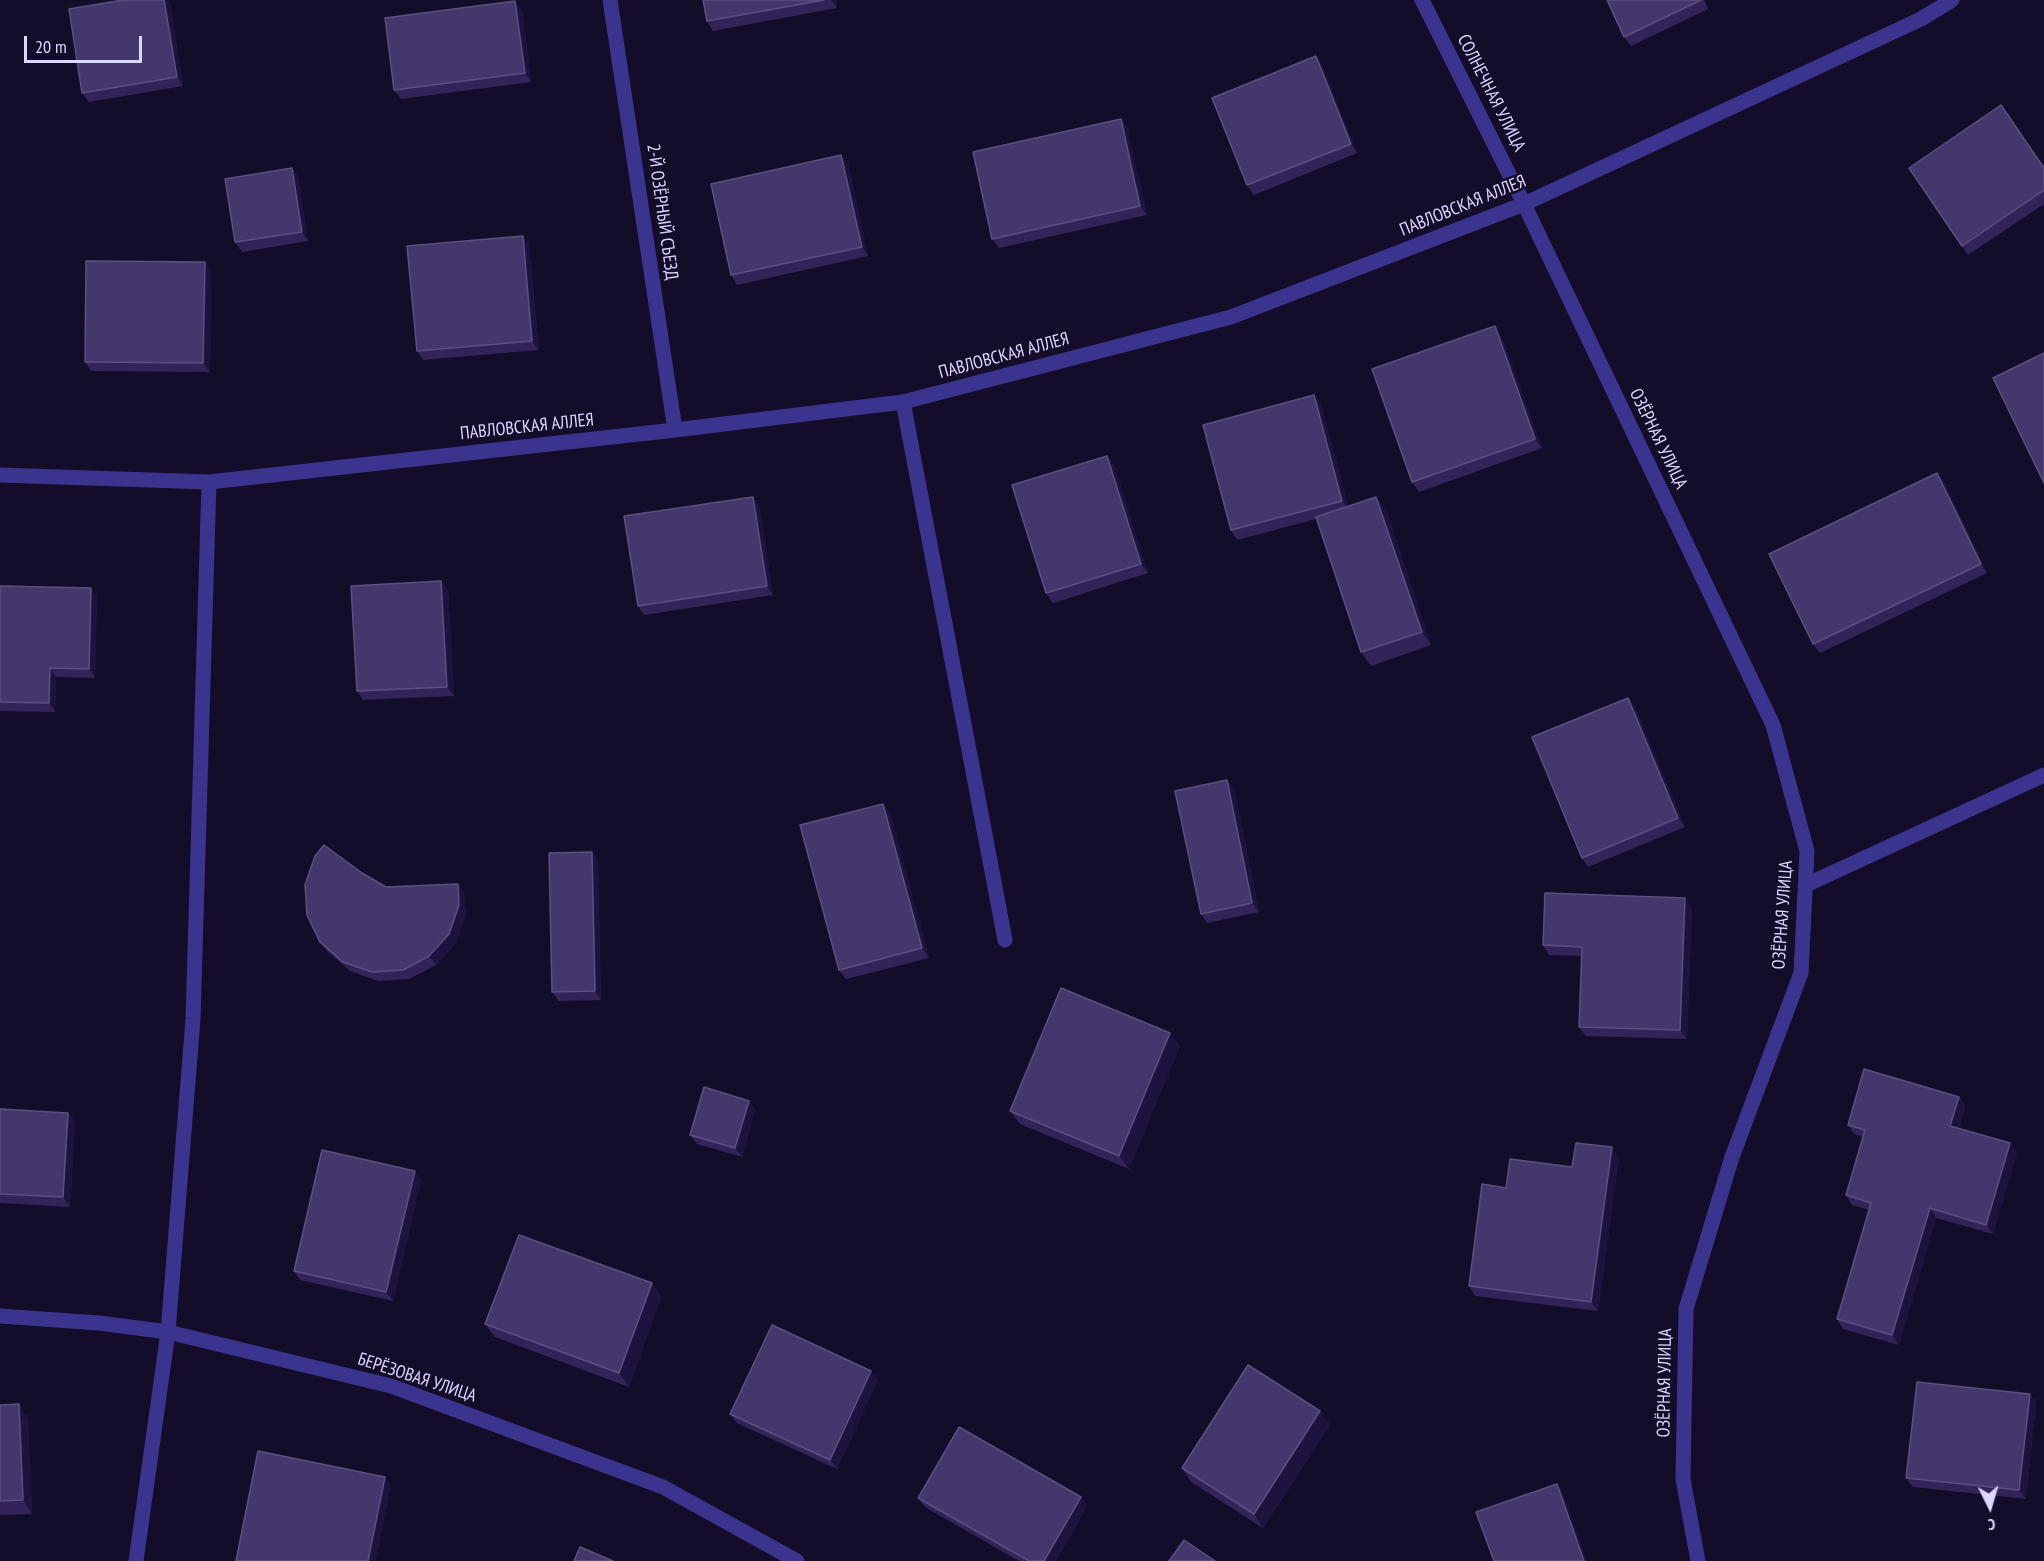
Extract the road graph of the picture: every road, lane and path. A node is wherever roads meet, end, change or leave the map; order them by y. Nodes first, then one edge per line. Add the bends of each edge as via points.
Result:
1 (610, 0) edge
2 (1422, 0) edge
3 (1952, 0) edge
4 (1524, 204) junction
5 (903, 402) junction
6 (675, 430) junction
7 (0, 475) edge
8 (209, 482) junction
9 (2044, 775) edge
10 (1806, 885) junction
11 (1005, 940) dead end
12 (0, 1316) edge
13 (168, 1332) junction
14 (136, 1561) edge
15 (796, 1561) edge
16 (1698, 1561) edge

1 - 6 street, 2-Й ОЗЁРНЫЙ СЪЕЗД
2 - 4 street, СОЛНЕЧНАЯ УЛИЦА
3 - 4 street, ПАВЛОВСКАЯ АЛЛЕЯ via 1921,19
4 - 5 street, ПАВЛОВСКАЯ АЛЛЕЯ via 1231,317
4 - 10 street, ОЗЁРНАЯ УЛИЦА via 1773,725 1807,850
5 - 6 street, ПАВЛОВСКАЯ АЛЛЕЯ
5 - 11 street
6 - 8 street, ПАВЛОВСКАЯ АЛЛЕЯ
7 - 8 street, ПАВЛОВСКАЯ АЛЛЕЯ
8 - 13 street via 193,1019
9 - 10 street
10 - 16 street, ОЗЁРНАЯ УЛИЦА via 1801,973 1732,1157 1686,1309 1683,1479
12 - 13 street, БЕРЁЗОВАЯ УЛИЦА
13 - 14 street
13 - 15 street, БЕРЁЗОВАЯ УЛИЦА via 391,1386 663,1487

